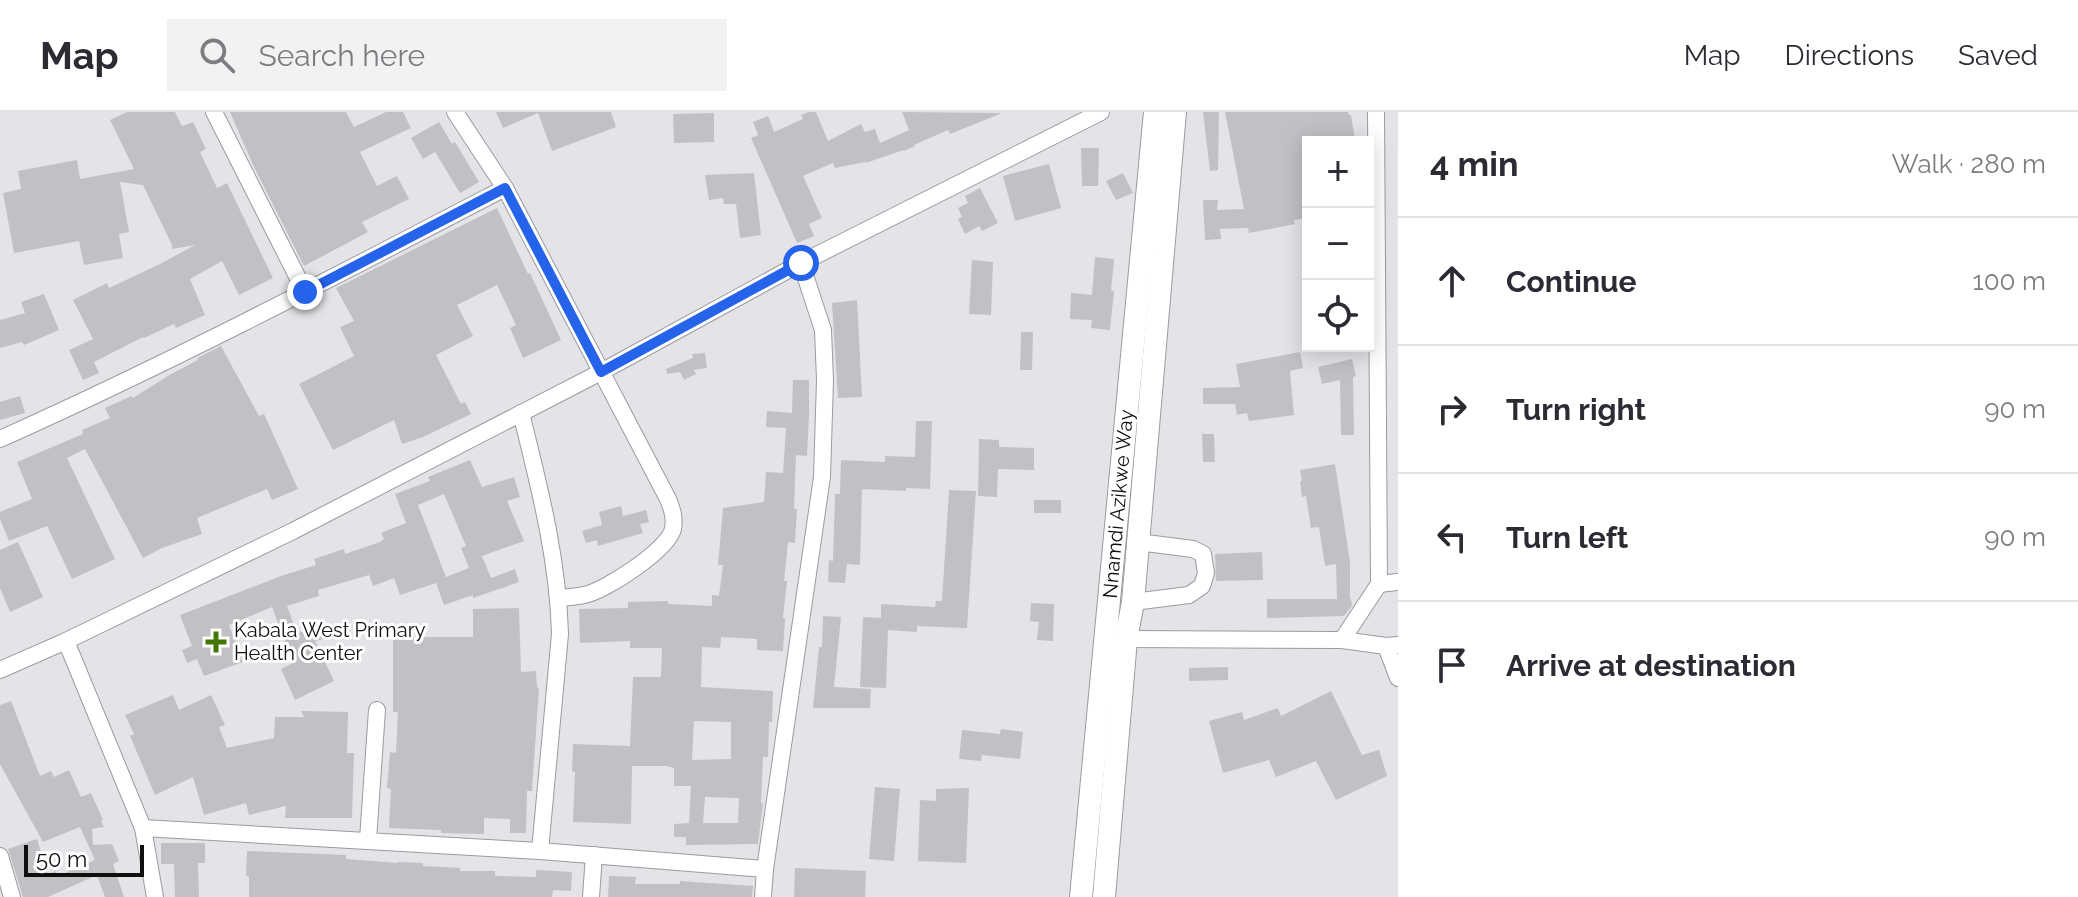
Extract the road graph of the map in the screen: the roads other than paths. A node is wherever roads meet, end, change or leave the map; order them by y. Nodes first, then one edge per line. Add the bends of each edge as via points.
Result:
1 (214, 112) edge
2 (455, 112) edge
3 (1101, 112) edge
4 (1155, 112) edge
5 (1175, 112) edge
6 (1376, 112) edge
7 (1083, 116) edge
8 (505, 188) junction
9 (801, 263) junction
10 (305, 292) junction
11 (601, 372) junction
12 (521, 413) junction
13 (0, 439) edge
14 (1138, 542) junction
15 (1398, 582) edge
16 (1379, 584) junction
17 (559, 598) junction
18 (1133, 602) junction
19 (1126, 639) junction
20 (1342, 640) junction
21 (66, 641) junction
22 (1392, 646) edge
23 (0, 670) edge
24 (1398, 678) edge
25 (377, 710) dead end
26 (143, 828) junction
27 (368, 840) junction
28 (540, 851) junction
29 (594, 855) junction
30 (0, 856) edge
31 (765, 869) junction
32 (12, 897) edge
33 (155, 897) edge
34 (591, 897) edge
35 (763, 897) edge
36 (1081, 897) edge
37 (1104, 897) edge

1 - 10 street
2 - 8 street
3 - 7 street
4 - 36 highway, Nnamdi Azikwe Way
5 - 14 highway, Nnamdi Azikwe Way
6 - 16 street
7 - 9 street
8 - 10 street
8 - 11 street
9 - 11 street
9 - 31 street via 823,330 822,477
10 - 13 street
11 - 12 street
11 - 17 street via 668,499 672,533 625,575 586,595
12 - 17 street via 546,513
12 - 21 street
14 - 18 highway, Nnamdi Azikwe Way
14 - 18 street via 1193,549 1203,554 1206,573 1202,586 1189,595
15 - 16 street
16 - 20 street
17 - 28 street
18 - 19 highway, Nnamdi Azikwe Way
19 - 20 street
19 - 37 highway, Nnamdi Azikwe Way
20 - 22 street
21 - 23 street
21 - 26 street
22 - 24 street
25 - 27 street
26 - 27 street
26 - 33 street
27 - 28 street
28 - 29 street
29 - 31 street
29 - 34 street
30 - 32 street
31 - 35 street

